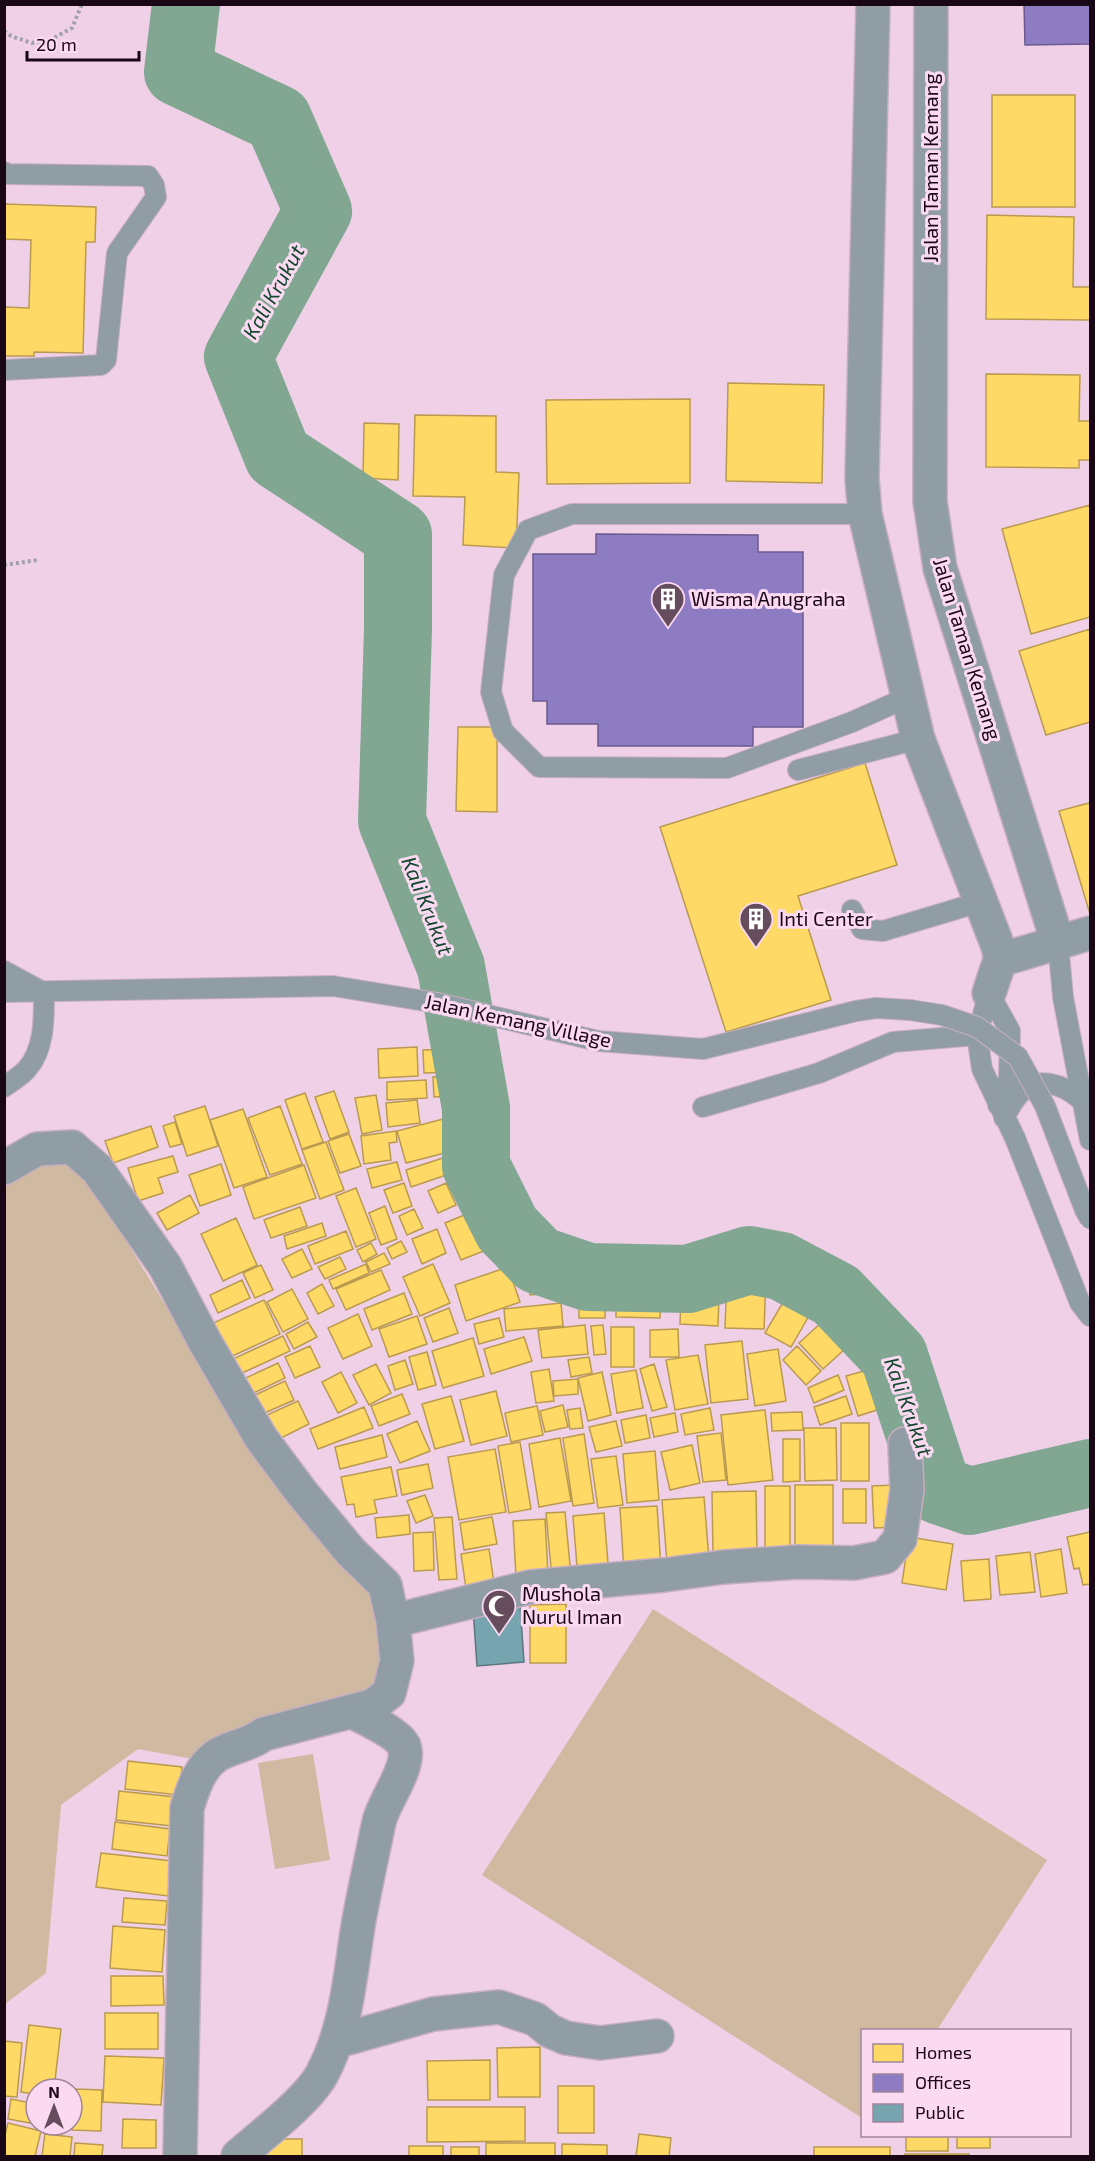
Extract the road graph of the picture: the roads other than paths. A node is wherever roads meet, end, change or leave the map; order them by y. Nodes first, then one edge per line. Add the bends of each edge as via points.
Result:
1 (873, 4) edge
2 (931, 4) edge
3 (4, 172) edge
4 (4, 370) edge
5 (866, 514) junction
6 (908, 697) junction
7 (918, 739) junction
8 (798, 770) dead end
9 (981, 902) junction
10 (852, 910) dead end
11 (1090, 933) edge
12 (1058, 943) junction
13 (1000, 960) junction
14 (4, 970) edge
15 (4, 992) edge
16 (44, 992) junction
17 (988, 993) junction
18 (977, 1035) junction
19 (4, 1087) edge
20 (1084, 1103) junction
21 (703, 1107) dead end
22 (1001, 1111) junction
23 (1090, 1140) edge
24 (4, 1168) edge
25 (1090, 1219) edge
26 (1090, 1316) edge
27 (905, 1444) dead end
28 (393, 1621) junction
29 (351, 1711) junction
30 (657, 2036) dead end
31 (338, 2041) junction
32 (180, 2157) edge
33 (238, 2157) edge

1 - 5 street via 862,479
2 - 12 street, Jalan Taman Kemang via 930,501 940,568
3 - 4 lane via 148,176 156,197 117,253 106,360 101,365
5 - 6 street
5 - 6 lane via 572,514 528,530 504,575 491,692 503,730 539,766 551,767 728,768
6 - 7 street
7 - 8 lane
7 - 9 street
9 - 10 lane via 883,931 862,929
9 - 13 street
11 - 12 street
12 - 13 street
12 - 20 lane, Jalan Taman Kemang via 1063,997
13 - 17 street
14 - 16 lane
15 - 16 lane, Jalan Kemang Village
16 - 19 lane via 44,1021 37,1050 27,1068
16 - 25 lane, Jalan Kemang Village, bridge via 333,986 436,1003 598,1041 703,1049 829,1016 876,1008 942,1015 977,1028 1018,1057 1045,1106
17 - 18 lane
17 - 22 lane via 1010,1031 1009,1078
18 - 21 lane via 893,1042 819,1073
18 - 22 lane via 982,1069
20 - 22 lane via 1063,1087 1044,1083 1028,1087
20 - 23 lane, Jalan Taman Kemang
22 - 26 lane via 1080,1303
24 - 28 street via 37,1149 72,1147 97,1169 165,1266 261,1438 344,1544 385,1585
27 - 28 street via 907,1490 900,1539 885,1557 854,1563 724,1567 530,1587
28 - 29 street via 397,1661 389,1693 372,1706
29 - 31 street via 402,1743 404,1759 380,1818
29 - 32 street via 264,1734 254,1742 216,1756 196,1778 187,1808
30 - 31 street via 600,2043 566,2038 535,2019 499,2007 433,2014
31 - 33 street via 320,2077 294,2107

